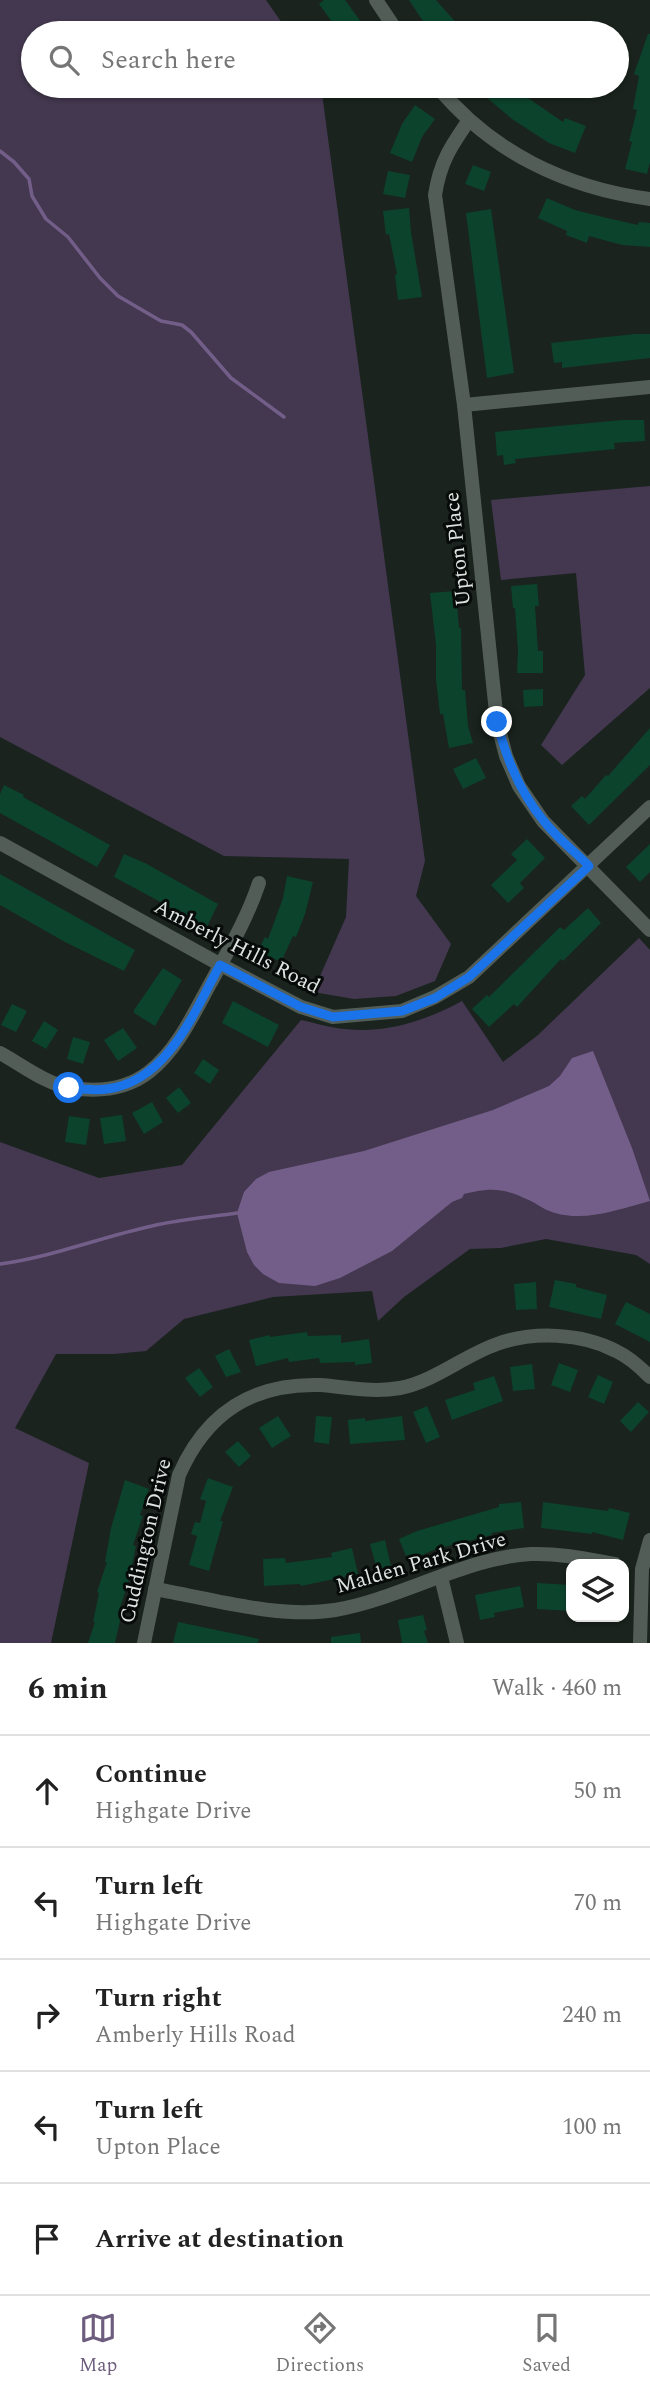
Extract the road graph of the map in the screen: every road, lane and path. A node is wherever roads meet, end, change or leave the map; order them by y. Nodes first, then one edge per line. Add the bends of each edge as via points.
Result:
1 (376, 0) edge
2 (390, 21) edge
3 (448, 98) edge
4 (469, 120) junction
5 (650, 199) edge
6 (650, 387) edge
7 (464, 405) junction
8 (650, 807) edge
9 (0, 843) edge
10 (589, 866) junction
11 (259, 883) dead end
12 (650, 929) edge
13 (220, 965) junction
14 (0, 1053) edge
15 (650, 1377) edge
16 (650, 1541) edge
17 (589, 1559) edge
18 (629, 1567) edge
19 (642, 1569) junction
20 (442, 1577) junction
21 (156, 1589) junction
22 (144, 1643) edge
23 (457, 1643) edge
24 (640, 1643) edge

1 - 2 street
3 - 4 street
4 - 5 street via 548,172
4 - 7 street, Upton Place via 446,153 435,195
6 - 7 street
7 - 10 street, Upton Place via 497,722 506,756 519,786 543,821
8 - 10 street, Amberly Hills Road
9 - 13 street, Amberly Hills Road
10 - 12 street, Upton Place
10 - 13 street, Amberly Hills Road via 469,977 402,1011 333,1017 301,1007
11 - 13 street via 248,915
13 - 14 street via 169,1054 127,1084 107,1089 69,1088
15 - 21 street, Cuddington Drive via 617,1351 561,1336 496,1344 418,1383 384,1391 302,1385 256,1393 216,1419 189,1452 178,1475
16 - 19 street
17 - 20 street, Malden Park Drive via 530,1554
18 - 19 street
19 - 24 street
20 - 21 street, Malden Park Drive via 378,1600 300,1613
20 - 23 street
21 - 22 street, Cuddington Drive

